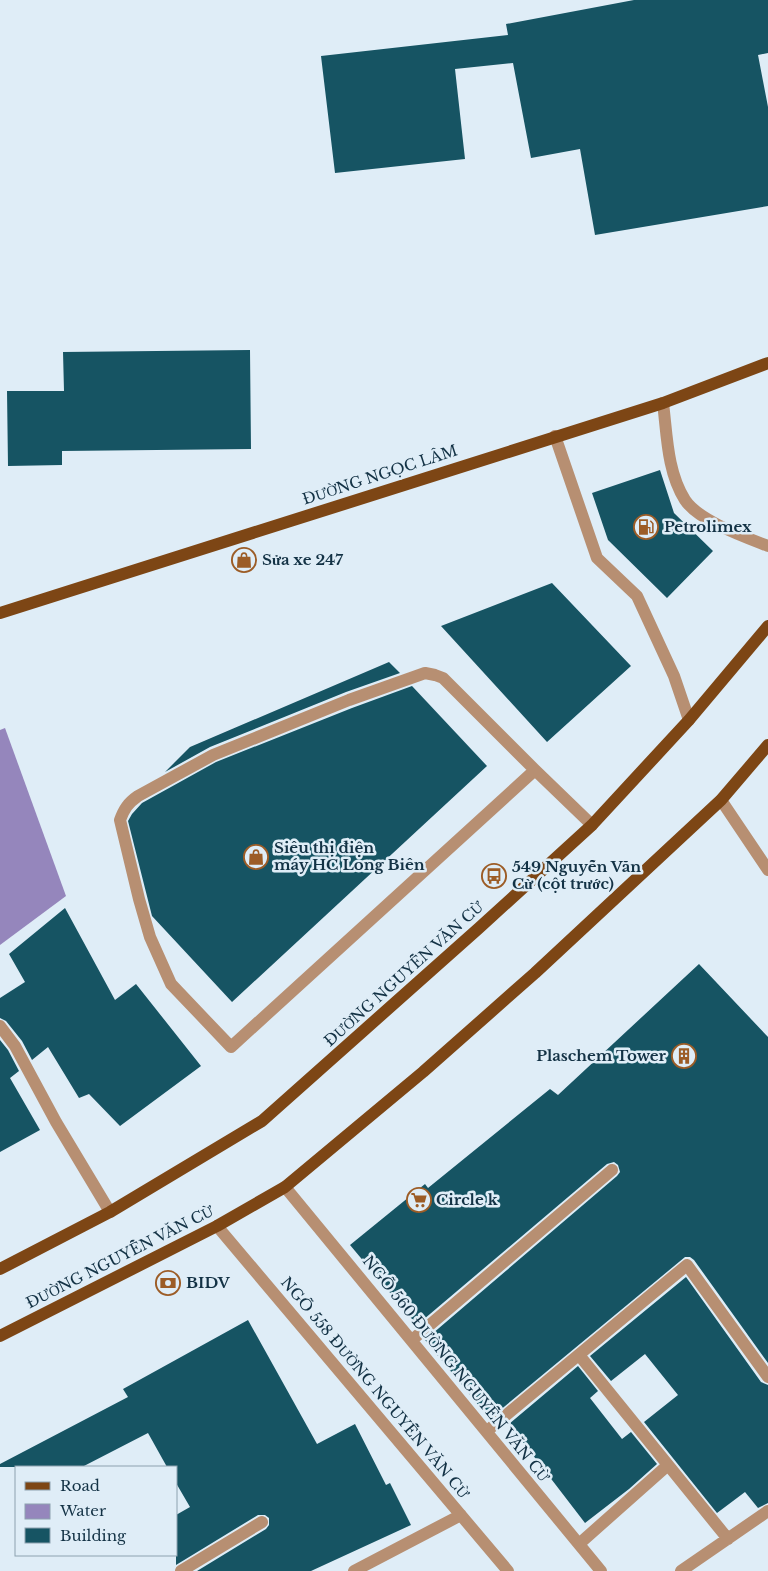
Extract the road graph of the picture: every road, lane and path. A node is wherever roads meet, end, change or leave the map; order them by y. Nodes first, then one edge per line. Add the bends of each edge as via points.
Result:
1 (768, 362) edge
2 (662, 403) junction
3 (555, 436) junction
4 (768, 546) edge
5 (0, 613) edge
6 (768, 626) edge
7 (689, 720) junction
8 (768, 745) edge
9 (534, 770) junction
10 (721, 800) junction
11 (592, 825) junction
12 (768, 870) edge
13 (0, 1026) edge
14 (612, 1170) dead end
15 (285, 1187) junction
16 (110, 1212) junction
17 (217, 1226) junction
18 (0, 1269) edge
19 (0, 1336) edge
20 (412, 1340) junction
21 (579, 1355) junction
22 (768, 1377) edge
23 (487, 1431) junction
24 (668, 1465) junction
25 (768, 1511) edge
26 (461, 1515) junction
27 (262, 1522) dead end
28 (728, 1538) junction
29 (579, 1544) junction
30 (181, 1571) edge
31 (354, 1571) edge
32 (508, 1571) edge
33 (601, 1571) edge
34 (681, 1571) edge

1 - 2 main road, ĐƯỜNG NGỌC LÂM
2 - 3 main road, ĐƯỜNG NGỌC LÂM
2 - 4 street via 670,458 685,500 697,512 726,529
3 - 5 main road, ĐƯỜNG NGỌC LÂM
3 - 7 street via 597,558 637,596 674,676
6 - 7 main road, ĐƯỜNG NGUYỄN VĂN CỪ
7 - 11 main road, ĐƯỜNG NGUYỄN VĂN CỪ
8 - 10 main road, ĐƯỜNG NGUYỄN VĂN CỪ
9 - 9 street via 443,678 425,673 213,755 138,796 129,802 120,820 150,937 171,984 231,1047
9 - 11 street
10 - 12 street
10 - 15 main road, ĐƯỜNG NGUYỄN VĂN CỪ via 423,1072
11 - 16 main road, ĐƯỜNG NGUYỄN VĂN CỪ via 262,1121
13 - 16 street via 15,1046
14 - 20 street
15 - 17 main road, ĐƯỜNG NGUYỄN VĂN CỪ
15 - 20 street, NGÕ 560 ĐƯỜNG NGUYỄN VĂN CỪ
16 - 18 main road, ĐƯỜNG NGUYỄN VĂN CỪ
17 - 19 main road, ĐƯỜNG NGUYỄN VĂN CỪ
17 - 26 street, NGÕ 558 ĐƯỜNG NGUYỄN VĂN CỪ
20 - 23 street, NGÕ 560 ĐƯỜNG NGUYỄN VĂN CỪ
21 - 22 street via 687,1265
21 - 23 street
21 - 24 street
23 - 29 street, NGÕ 560 ĐƯỜNG NGUYỄN VĂN CỪ
24 - 28 street
24 - 29 street
25 - 28 street
26 - 31 street
26 - 32 street, NGÕ 558 ĐƯỜNG NGUYỄN VĂN CỪ
27 - 30 street
28 - 34 street
29 - 33 street, NGÕ 560 ĐƯỜNG NGUYỄN VĂN CỪ

